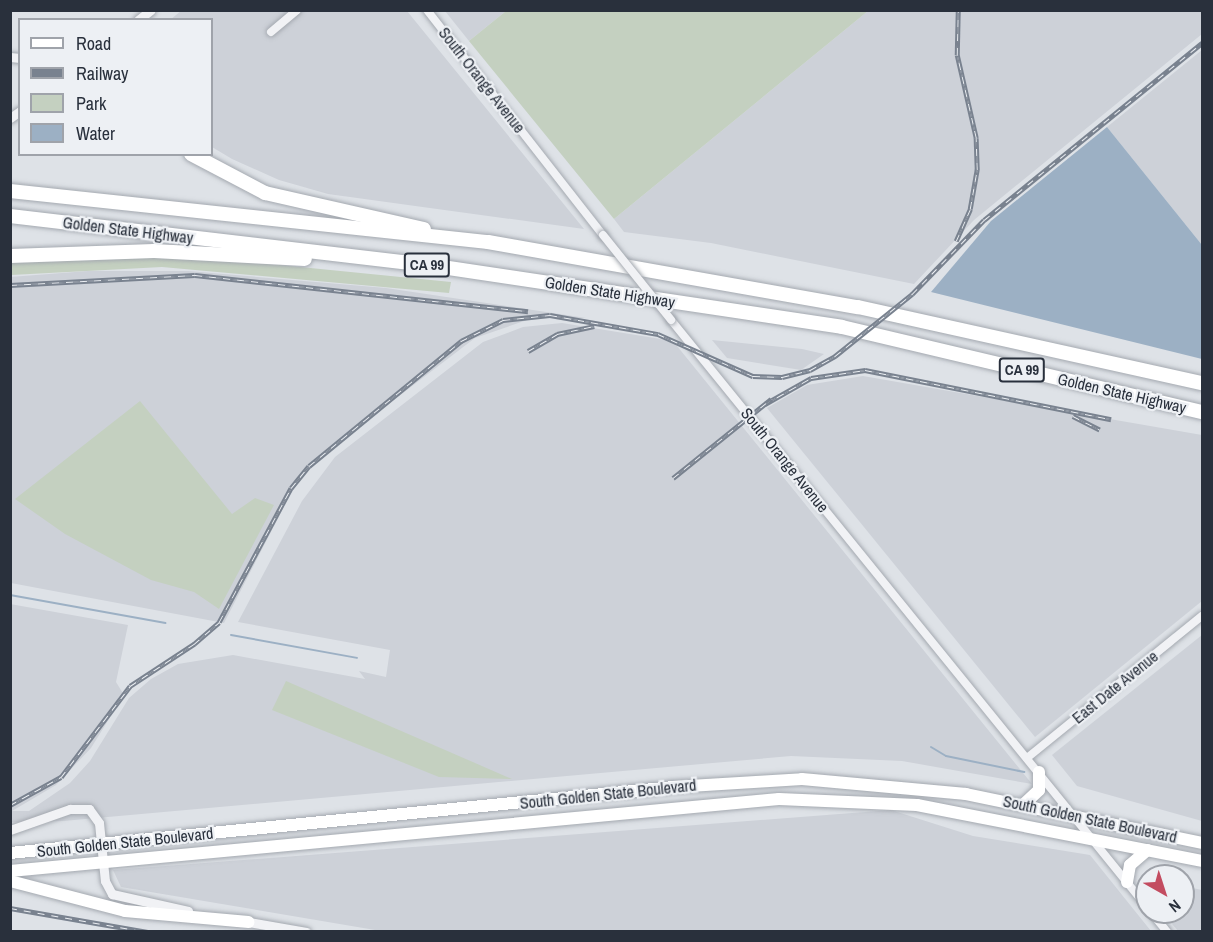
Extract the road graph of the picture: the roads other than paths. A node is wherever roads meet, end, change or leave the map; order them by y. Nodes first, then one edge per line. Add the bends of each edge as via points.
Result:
1 (297, 10) edge
2 (427, 10) edge
3 (271, 33) dead end
4 (195, 156) edge
5 (10, 191) edge
6 (10, 216) edge
7 (488, 243) junction
8 (10, 256) edge
9 (442, 267) junction
10 (1203, 383) edge
11 (1203, 412) edge
12 (1203, 616) edge
13 (1028, 758) junction
14 (1039, 772) junction
15 (1023, 805) junction
16 (1076, 817) junction
17 (10, 830) edge
18 (1092, 838) junction
19 (1203, 843) edge
20 (1147, 850) junction
21 (10, 853) edge
22 (102, 854) junction
23 (1203, 861) edge
24 (10, 871) edge
25 (10, 881) edge
26 (1128, 882) junction
27 (1135, 891) edge
28 (249, 922) junction
29 (306, 932) edge

1 - 3 street
2 - 13 street, South Orange Avenue, bridge via 671,320
4 - 7 highway via 265,193
5 - 7 highway, Golden State Highway / CA 99
6 - 9 highway, Golden State Highway / CA 99
7 - 10 highway, Golden State Highway / CA 99 via 858,307
8 - 9 highway via 154,251
9 - 11 highway, Golden State Highway / CA 99 via 842,327
12 - 13 street, East Date Avenue
13 - 14 street, South Orange Avenue
14 - 15 main road via 1039,790
14 - 16 street, South Orange Avenue
15 - 16 main road, South Golden State Boulevard
15 - 22 main road, South Golden State Boulevard via 901,784 781,779
16 - 18 street, South Orange Avenue
16 - 19 main road, South Golden State Boulevard
17 - 22 street via 82,807 98,818
18 - 20 main road, South Golden State Boulevard
18 - 22 main road, South Golden State Boulevard via 906,804 779,799
18 - 26 street, South Orange Avenue
20 - 23 main road, South Golden State Boulevard
20 - 26 main road via 1130,865
21 - 22 main road, South Golden State Boulevard
22 - 24 main road, South Golden State Boulevard
22 - 28 street via 106,886 119,898
25 - 28 main road via 125,910
26 - 27 street, South Orange Avenue
28 - 29 street

